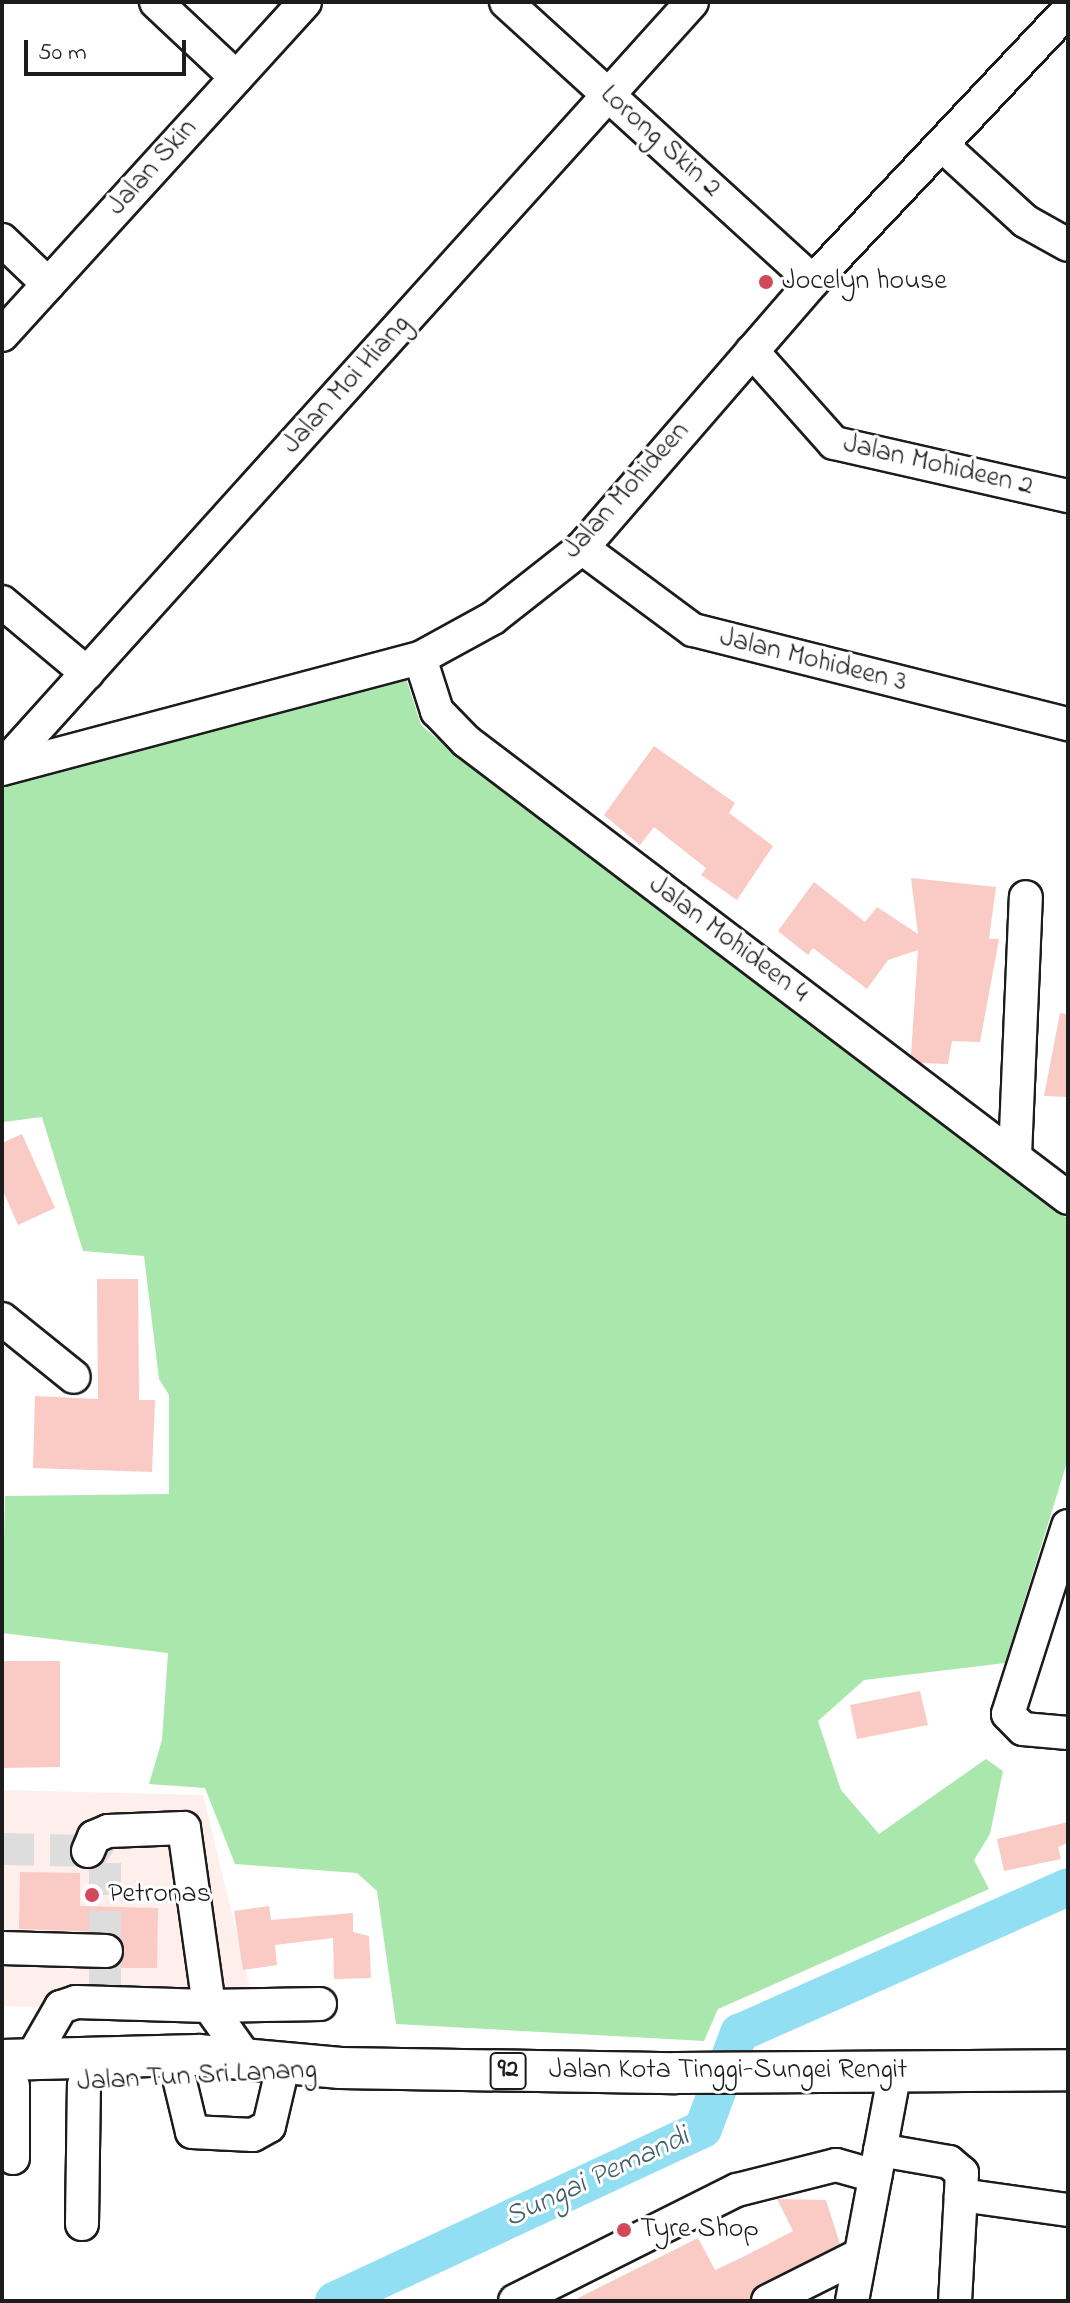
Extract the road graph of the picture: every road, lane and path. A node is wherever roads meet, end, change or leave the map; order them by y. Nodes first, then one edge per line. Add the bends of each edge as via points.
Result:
1 (156, 2) edge
2 (305, 2) edge
3 (506, 2) edge
4 (692, 2) edge
5 (1068, 10) edge
6 (236, 77) junction
7 (608, 95) junction
8 (943, 146) junction
9 (2, 240) edge
10 (1068, 245) edge
11 (813, 281) junction
12 (48, 284) junction
13 (2, 335) edge
14 (752, 351) junction
15 (1068, 496) edge
16 (582, 548) junction
17 (2, 602) edge
18 (420, 658) junction
19 (87, 673) junction
20 (1068, 724) edge
21 (2, 768) edge
22 (1026, 897) dead end
23 (1015, 1156) junction
24 (1068, 1198) edge
25 (2, 1319) edge
26 (74, 1377) dead end
27 (1068, 1526) edge
28 (1059, 1587) edge
29 (1068, 1733) edge
30 (88, 1851) dead end
31 (2, 1948) edge
32 (106, 1951) dead end
33 (320, 2004) dead end
34 (209, 2006) junction
35 (246, 2058) junction
36 (10, 2068) edge
37 (340, 2068) junction
38 (1068, 2070) edge
39 (895, 2071) junction
40 (280, 2079) junction
41 (180, 2082) junction
42 (84, 2085) junction
43 (13, 2158) dead end
44 (877, 2163) junction
45 (961, 2195) junction
46 (1068, 2210) edge
47 (82, 2224) dead end
48 (860, 2255) junction
49 (526, 2298) edge
50 (768, 2301) edge
51 (852, 2301) edge
52 (955, 2301) edge

1 - 6 street
2 - 6 street, Jalan Skin
3 - 7 street, Lorong Skin 2
4 - 7 street, Jalan Moi Hiang
5 - 8 street, Jalan Mohideen
6 - 12 street, Jalan Skin
7 - 11 street, Lorong Skin 2
7 - 19 street, Jalan Moi Hiang
8 - 10 street via 1025,221
8 - 11 street, Jalan Mohideen
9 - 12 street
11 - 14 street, Jalan Mohideen
12 - 13 street, Jalan Skin
14 - 15 street, Jalan Mohideen 2 via 834,443
14 - 16 street, Jalan Mohideen
16 - 18 street, Jalan Mohideen via 493,618
16 - 20 street, Jalan Mohideen 3 via 693,630
17 - 19 street
18 - 21 street, Jalan Mohideen
18 - 23 street, Jalan Mohideen 4 via 437,711 466,741
19 - 21 street, Jalan Moi Hiang
22 - 23 street
23 - 24 street, Jalan Mohideen 4
25 - 26 street
27 - 28 street
28 - 29 street via 1009,1707 1016,1726
30 - 34 street via 94,1837 108,1831 171,1825 186,1830
31 - 32 street
33 - 34 street
34 - 35 street
34 - 36 street via 70,2002
35 - 36 main road, Jalan Tun Sri Lanang / 92
35 - 37 main road, Jalan Tun Sri Lanang / 92
36 - 42 main road, Jalan Tun Sri Lanang / 92
36 - 43 street
37 - 39 main road, Jalan Kota Tinggi-Sungei Rengit / 92
37 - 40 main road, Jalan Tun Sri Lanang / 92
38 - 39 main road, Jalan Kota Tinggi-Sungei Rengit / 92
39 - 44 street
40 - 41 main road, Jalan Tun Sri Lanang / 92
40 - 41 street via 265,2130 221,2136 198,2135 188,2126
41 - 42 main road, Jalan Tun Sri Lanang / 92
42 - 47 street
44 - 45 street via 954,2164 962,2173
44 - 48 street
44 - 49 street via 836,2165 737,2190
45 - 46 street
45 - 52 street
48 - 50 street
48 - 51 street

